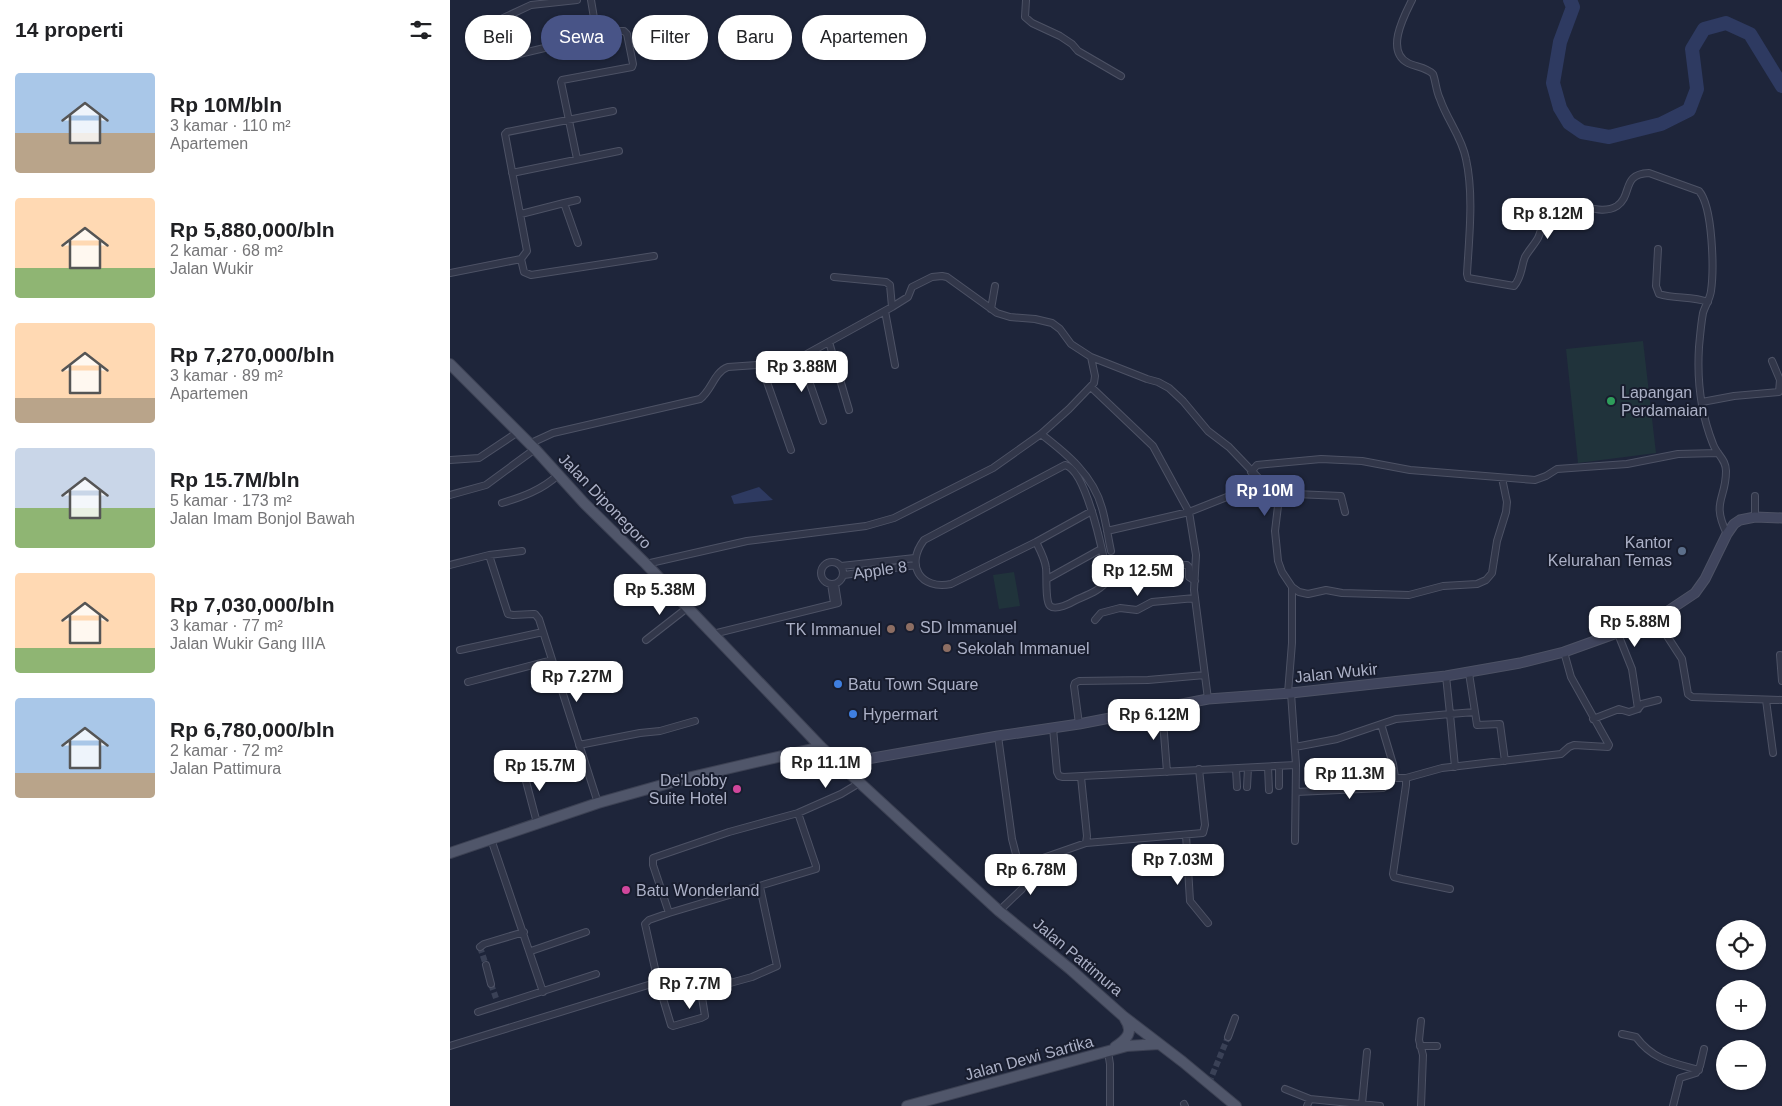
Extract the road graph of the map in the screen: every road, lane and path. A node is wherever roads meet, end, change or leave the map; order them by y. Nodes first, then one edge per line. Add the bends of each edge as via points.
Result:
1 (577, 0) edge
2 (591, 0) edge
3 (1026, 0) edge
4 (1412, 0) edge
5 (508, 15) edge
6 (594, 15) edge
7 (622, 32) edge
8 (1121, 76) dead end
9 (613, 111) dead end
10 (568, 120) junction
11 (619, 151) dead end
12 (577, 159) junction
13 (512, 173) junction
14 (578, 200) dead end
15 (564, 203) junction
16 (521, 214) junction
17 (578, 243) dead end
18 (1658, 248) dead end
19 (654, 256) dead end
20 (521, 259) junction
21 (450, 273) edge
22 (834, 277) dead end
23 (995, 286) dead end
24 (1708, 302) junction
25 (892, 307) junction
26 (991, 310) junction
27 (886, 311) junction
28 (829, 342) junction
29 (1091, 357) junction
30 (800, 358) junction
31 (1772, 361) dead end
32 (450, 364) edge
33 (761, 365) junction
34 (895, 365) dead end
35 (1091, 387) junction
36 (1781, 388) edge
37 (1702, 402) junction
38 (850, 410) dead end
39 (823, 421) dead end
40 (518, 432) junction
41 (1041, 434) junction
42 (532, 447) junction
43 (791, 450) dead end
44 (1718, 453) junction
45 (450, 460) edge
46 (1251, 472) junction
47 (558, 475) junction
48 (1502, 478) junction
49 (1273, 493) junction
50 (450, 495) edge
51 (1755, 496) dead end
52 (502, 504) dead end
53 (1092, 510) junction
54 (1189, 512) junction
55 (1345, 512) dead end
56 (1755, 517) junction
57 (1782, 518) edge
58 (1107, 531) junction
59 (1727, 534) junction
60 (1036, 542) junction
61 (1101, 549) junction
62 (522, 551) dead end
63 (1111, 551) dead end
64 (489, 555) junction
65 (916, 561) junction
66 (646, 564) junction
67 (1136, 564) dead end
68 (450, 565) edge
69 (841, 566) junction
70 (844, 575) junction
71 (1047, 578) junction
72 (1195, 581) junction
73 (833, 584) junction
74 (1292, 587) junction
75 (1195, 598) junction
76 (687, 608) junction
77 (1656, 619) junction
78 (1094, 620) dead end
79 (543, 632) junction
80 (714, 634) junction
81 (1618, 634) junction
82 (646, 640) dead end
83 (460, 650) dead end
84 (1564, 652) junction
85 (1780, 655) dead end
86 (552, 660) junction
87 (1469, 673) junction
88 (1205, 675) junction
89 (1446, 676) junction
90 (468, 682) dead end
91 (1782, 682) edge
92 (1290, 693) junction
93 (1208, 699) junction
94 (1658, 700) dead end
95 (1766, 700) junction
96 (1782, 700) edge
97 (1162, 708) junction
98 (1638, 709) junction
99 (1475, 712) junction
100 (1450, 714) junction
101 (1593, 719) junction
102 (695, 721) dead end
103 (1079, 724) junction
104 (1381, 724) junction
105 (1052, 728) junction
106 (998, 736) junction
107 (579, 745) junction
108 (821, 747) junction
109 (1295, 747) junction
110 (1773, 753) dead end
111 (1505, 761) junction
112 (840, 764) junction
113 (1296, 765) junction
114 (522, 766) dead end
115 (1268, 767) junction
116 (1279, 767) junction
117 (1455, 767) junction
118 (1236, 768) junction
119 (1248, 768) junction
120 (1198, 769) junction
121 (1168, 772) junction
122 (1081, 776) junction
123 (1395, 776) junction
124 (1406, 778) junction
125 (861, 782) junction
126 (1279, 786) dead end
127 (1237, 787) dead end
128 (1247, 787) dead end
129 (1269, 790) dead end
130 (1296, 792) junction
131 (598, 803) junction
132 (798, 814) junction
133 (537, 823) junction
134 (1186, 835) junction
135 (490, 839) junction
136 (1295, 841) dead end
137 (1086, 843) junction
138 (450, 853) edge
139 (1020, 866) junction
140 (760, 887) junction
141 (1450, 889) dead end
142 (999, 911) junction
143 (668, 913) junction
144 (1208, 923) dead end
145 (524, 932) junction
146 (586, 932) dead end
147 (480, 947) dead end
148 (531, 951) junction
149 (486, 964) tunnel mouth
150 (596, 974) dead end
151 (693, 979) dead end
152 (658, 982) junction
153 (491, 984) tunnel mouth
154 (701, 991) junction
155 (543, 992) junction
156 (496, 998) tunnel mouth
157 (498, 1006) junction
158 (478, 1012) dead end
159 (1123, 1016) junction
160 (1235, 1018) dead end
161 (1421, 1021) dead end
162 (1622, 1034) dead end
163 (1228, 1037) tunnel mouth
164 (1159, 1044) junction
165 (450, 1046) edge
166 (1420, 1046) junction
167 (1437, 1046) dead end
168 (1704, 1049) dead end
169 (1108, 1052) junction
170 (1367, 1052) dead end
171 (1699, 1070) junction
172 (1285, 1089) dead end
173 (1310, 1099) junction
174 (1362, 1104) junction
175 (907, 1106) edge
176 (1110, 1106) edge
177 (1236, 1106) edge
178 (1307, 1106) edge
179 (1380, 1106) edge
180 (1421, 1106) edge
181 (1672, 1106) edge

1 - 5 street via 531,5
2 - 6 street
3 - 8 street via 1025,17 1032,23 1060,36 1078,51
4 - 24 street via 1400,25 1399,54 1406,62 1433,74 1440,102 1458,134 1467,160 1471,208 1468,278 1514,286 1551,209 1571,204 1595,210 1615,207 1622,202 1630,181 1635,176 1649,173 1699,191 1703,196 1711,235
7 - 10 street via 625,32 632,67 562,80 560,85
9 - 10 street
10 - 12 street
10 - 13 street via 504,134
11 - 12 street
12 - 13 street
13 - 16 street
14 - 15 street
15 - 16 street
15 - 17 street
16 - 20 street via 527,251
18 - 24 street via 1656,291 1665,296
19 - 20 street via 531,275 524,272
20 - 21 street
22 - 25 street via 886,282 890,285
23 - 26 street
24 - 37 street via 1699,348
25 - 26 street via 908,297 912,288 932,277 942,276
25 - 27 street
26 - 29 street via 1010,317 1052,323 1071,344
27 - 28 street
27 - 34 street
28 - 30 street
28 - 38 street
29 - 35 street via 1095,376
29 - 46 street via 1169,388
30 - 33 street
30 - 39 street
31 - 36 street via 1780,377
32 - 40 main road, Jalan Diponegoro
33 - 42 street via 722,369 700,399 553,433
33 - 43 street
35 - 41 street
35 - 54 street via 1153,446
36 - 37 street via 1774,393
37 - 44 street
40 - 42 main road, Jalan Diponegoro
40 - 45 street via 479,458
41 - 58 street via 1073,460 1090,480 1102,508
41 - 66 street via 992,468 894,518 866,526 747,541
42 - 47 main road, Jalan Diponegoro
42 - 50 street via 486,485
44 - 48 street via 1678,454 1627,464 1557,469 1535,480
44 - 59 street via 1724,459 1726,471 1719,505 1720,519
46 - 48 street via 1257,466 1321,459
46 - 49 street
46 - 54 street via 1252,486
47 - 52 street via 525,496
47 - 66 main road, Jalan Diponegoro
48 - 74 street via 1506,512 1497,540 1492,573 1481,582 1443,586 1409,595 1326,590 1305,594
49 - 55 street via 1341,496
49 - 74 street via 1278,506 1275,531 1278,561
51 - 56 street
53 - 60 street
53 - 61 street
53 - 65 street via 1073,468 1065,465 924,540 918,548
54 - 58 street
54 - 72 street via 1196,555
56 - 57 street, Jalan Wukir
56 - 59 street, Jalan Wukir via 1740,520
58 - 63 street
59 - 77 street, Jalan Wukir via 1701,586
60 - 65 street via 951,584 938,586 926,582 918,572
60 - 71 street via 1046,564
61 - 71 street
61 - 71 street via 1108,579 1101,587 1057,608 1049,605
62 - 64 street
64 - 68 street
64 - 79 street via 508,614 536,614
65 - 69 street
65 - 70 street, Apple 8
66 - 76 main road, Jalan Diponegoro
67 - 72 street via 1187,565 1189,577
69 - 70 street
69 - 73 street via 830,562 822,568 823,580
70 - 73 street
72 - 75 street
73 - 80 street via 838,602
74 - 92 street
75 - 78 street via 1152,602 1137,610 1120,608 1101,613
75 - 88 street
76 - 80 main road, Jalan Diponegoro
76 - 82 street
77 - 81 street, Jalan Wukir
77 - 95 street via 1682,659 1688,694 1692,697
79 - 83 street
79 - 86 street
80 - 108 main road, Jalan Diponegoro
81 - 84 street, Jalan Wukir
81 - 98 street via 1632,670
84 - 87 street, Jalan Wukir
84 - 101 street via 1571,677
85 - 91 street
86 - 90 street
86 - 107 street
87 - 89 street, Jalan Wukir
87 - 99 street
88 - 93 street
88 - 103 street via 1079,681 1074,686
89 - 92 street, Jalan Wukir
89 - 100 street
92 - 93 street, Jalan Wukir
92 - 109 street
93 - 97 street, Jalan Wukir
94 - 98 street via 1642,704
95 - 96 street
95 - 110 street
97 - 103 street, Jalan Wukir
97 - 121 street
98 - 101 street via 1627,712 1619,709
99 - 100 street
99 - 111 street via 1477,725 1500,724
100 - 104 street via 1396,719
100 - 117 street
101 - 111 street via 1608,747 1574,745 1561,754
102 - 107 street
103 - 105 street, Jalan Wukir
104 - 109 street via 1337,739
104 - 123 street
105 - 106 street, Jalan Wukir
105 - 122 street via 1059,776
106 - 112 street, Jalan Wukir
106 - 139 street via 1012,839
107 - 131 street
108 - 112 main road, Jalan Diponegoro
108 - 131 main road via 687,778
109 - 113 street
111 - 117 street
112 - 125 main road, Jalan Pattimura
113 - 116 street
113 - 130 street
114 - 133 street
115 - 116 street
115 - 119 street
115 - 129 street
116 - 126 street
117 - 124 street
118 - 119 street
118 - 120 street
118 - 127 street
119 - 128 street
120 - 121 street
120 - 134 street via 1205,832
121 - 122 street
122 - 137 street
123 - 124 street
123 - 130 street via 1388,778 1383,788
124 - 141 street via 1394,877
125 - 132 street
125 - 142 main road, Jalan Pattimura
130 - 136 street
131 - 133 main road
132 - 140 street via 817,867
132 - 143 street via 729,832 653,858
133 - 135 main road
134 - 137 street
134 - 144 street via 1190,901
135 - 138 main road
135 - 145 street
137 - 139 street
139 - 142 street via 1024,885
140 - 143 street
140 - 154 street via 778,966
142 - 159 main road, Jalan Pattimura
143 - 152 street via 645,924
145 - 147 street
145 - 148 street
146 - 148 street
148 - 155 street
149 - 153 street
150 - 155 street
151 - 154 street
152 - 154 street via 673,1026 705,1016
152 - 165 street
155 - 157 street
156 - 157 street
157 - 158 street
159 - 164 main road, Jalan Pattimura
159 - 169 main road via 1129,1025 1128,1034
160 - 163 street
161 - 166 street
162 - 171 street via 1636,1037 1653,1054
164 - 169 main road, Jalan Dewi Sartika via 1135,1045
164 - 177 main road, Jalan Pattimura
166 - 167 street
166 - 180 street via 1423,1055
168 - 171 street
169 - 175 main road, Jalan Dewi Sartika
169 - 176 street
170 - 174 street
171 - 181 street via 1680,1078
172 - 173 street
173 - 174 street
173 - 178 street
174 - 179 street

